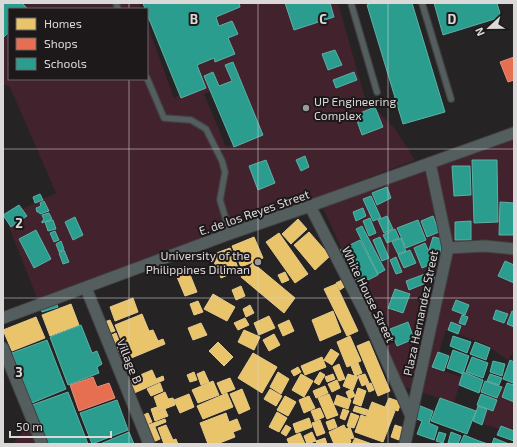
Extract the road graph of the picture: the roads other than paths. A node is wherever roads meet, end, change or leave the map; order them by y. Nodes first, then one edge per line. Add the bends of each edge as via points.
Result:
1 (352, 3) edge
2 (422, 3) edge
3 (148, 80) edge
4 (377, 92) dead end
5 (451, 99) dead end
6 (514, 133) edge
7 (430, 164) junction
8 (310, 206) junction
9 (229, 234) junction
10 (448, 248) junction
11 (514, 249) edge
12 (86, 288) junction
13 (3, 318) edge
14 (3, 348) edge
15 (411, 416) junction
16 (42, 444) edge
17 (150, 444) edge
18 (405, 444) edge

1 - 4 lane
2 - 5 lane
3 - 9 lane via 164,118 191,120 206,129 225,172 220,200
6 - 7 street, E. de los Reyes Street
7 - 8 street, E. de los Reyes Street
7 - 10 street, Plaza Hernandez Street
8 - 9 street, E. de los Reyes Street
8 - 15 street, White House Street via 366,315
9 - 12 street, E. de los Reyes Street
10 - 11 street via 485,246
10 - 15 street, Plaza Hernandez Street
12 - 13 street, E. de los Reyes Street
12 - 17 street, Village B
14 - 16 street
15 - 18 street, Plaza Hernandez Street

